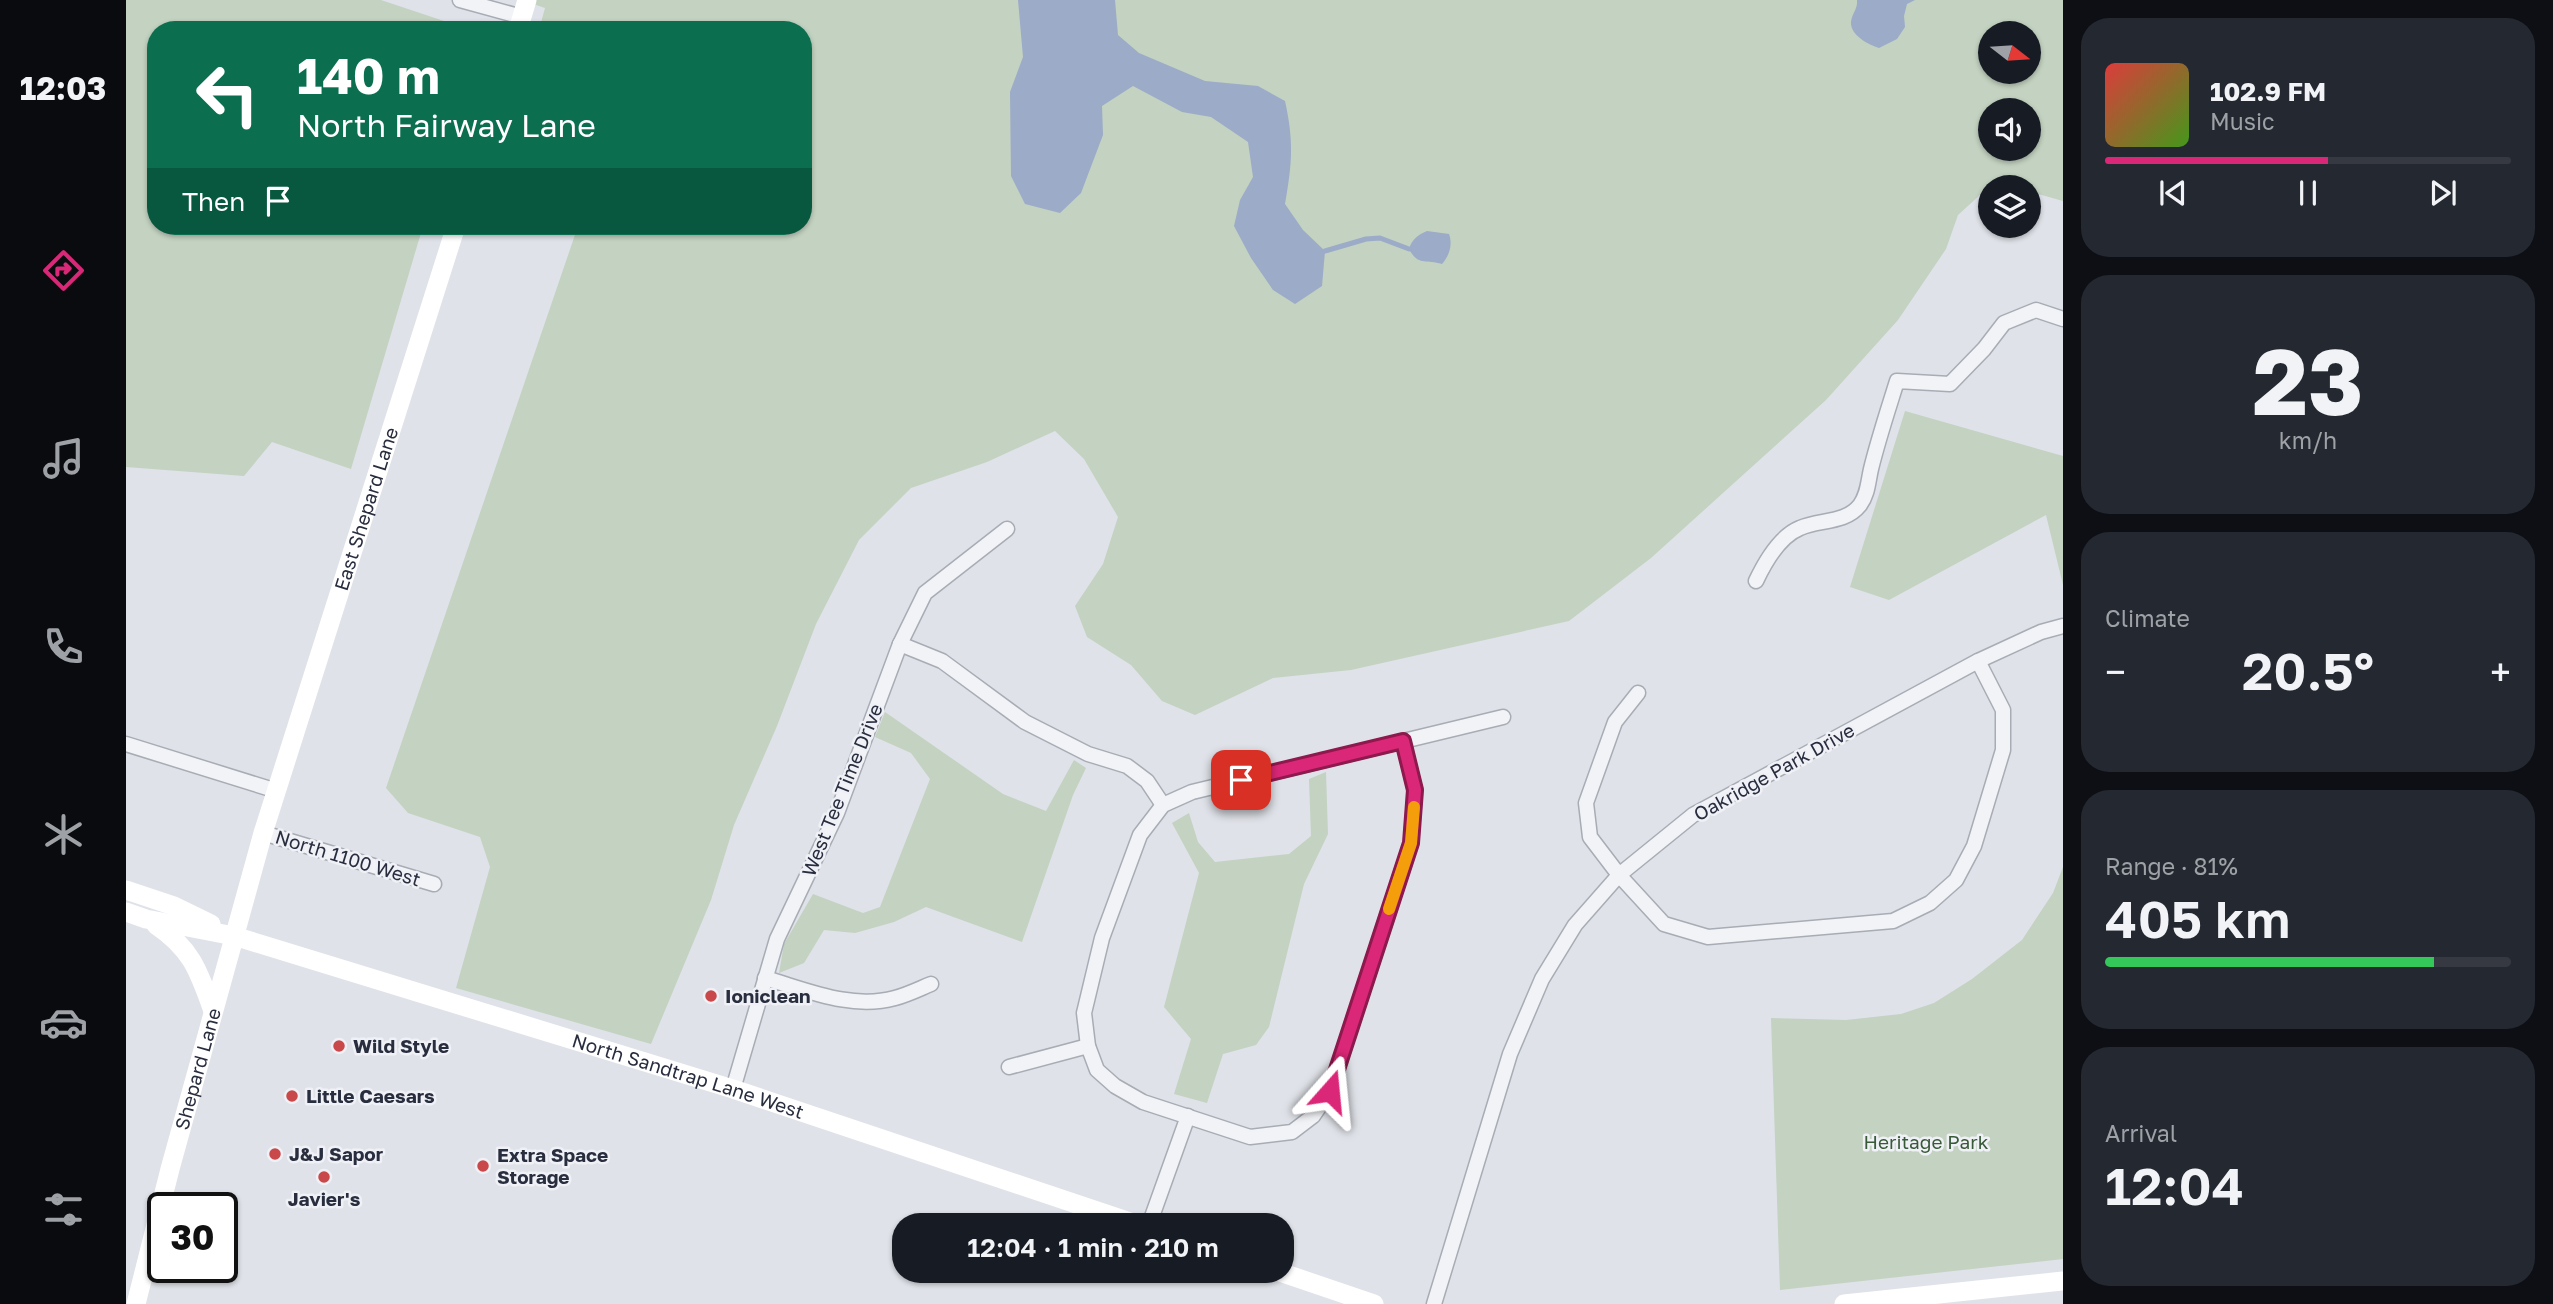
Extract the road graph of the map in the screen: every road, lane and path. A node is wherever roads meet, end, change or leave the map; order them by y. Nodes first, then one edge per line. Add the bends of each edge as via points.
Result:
1 (460, 0) edge
2 (523, 16) edge
3 (453, 235) edge
4 (2063, 319) edge
5 (1007, 529) dead end
6 (1756, 581) dead end
7 (2063, 626) edge
8 (900, 644) junction
9 (1978, 661) junction
10 (1638, 693) dead end
11 (1503, 717) dead end
12 (1403, 741) junction
13 (126, 744) edge
14 (277, 791) junction
15 (1163, 805) junction
16 (263, 833) junction
17 (1619, 875) junction
18 (433, 884) dead end
19 (126, 890) edge
20 (126, 912) edge
21 (146, 919) junction
22 (234, 936) junction
23 (765, 978) junction
24 (931, 984) dead end
25 (213, 1011) junction
26 (1088, 1046) junction
27 (1009, 1066) dead end
28 (733, 1089) junction
29 (1188, 1116) junction
30 (1103, 1213) edge
31 (1153, 1213) edge
32 (1294, 1277) edge
33 (2063, 1281) edge
34 (136, 1304) edge
35 (1374, 1304) edge
36 (1434, 1304) edge
37 (1844, 1304) edge

1 - 2 street
3 - 14 street, East Shepard Lane
4 - 6 street via 2036,310 2004,323 1951,384 1897,381 1868,489 1859,506 1840,518 1793,531
5 - 8 street, West Tee Time Drive via 925,593
7 - 9 street, Oakridge Park Drive
8 - 15 street via 942,661 1025,722 1088,754 1127,766 1147,781
8 - 23 street, West Tee Time Drive via 837,813 777,939
9 - 17 street, Oakridge Park Drive via 1693,815
9 - 17 street via 2003,710 2003,750 1974,846 1956,880 1930,903 1893,921 1708,937 1664,924
10 - 17 street via 1615,722 1586,803 1590,837
11 - 12 street
12 - 15 street via 1192,792
12 - 29 street via 1415,790 1411,843 1330,1091 1313,1116 1292,1132 1250,1137
13 - 14 street
14 - 16 street, East Shepard Lane
15 - 26 street via 1140,835 1102,938 1084,1013
16 - 18 street, North 1100 West
16 - 22 street, Shepard Lane
17 - 36 street, Oakridge Park Drive via 1575,925 1542,979 1515,1041
19 - 22 street via 174,906
20 - 21 street
21 - 22 street
21 - 25 street via 177,939 198,969
22 - 25 street, Shepard Lane
22 - 28 street, North Sandtrap Lane West
23 - 24 street via 833,999 867,1002 895,998
23 - 28 street, West Tee Time Drive
25 - 34 street, Shepard Lane
26 - 27 street
26 - 29 street via 1097,1070 1115,1086 1143,1102
28 - 30 street, North Sandtrap Lane West
29 - 31 street
32 - 35 street
33 - 37 street

